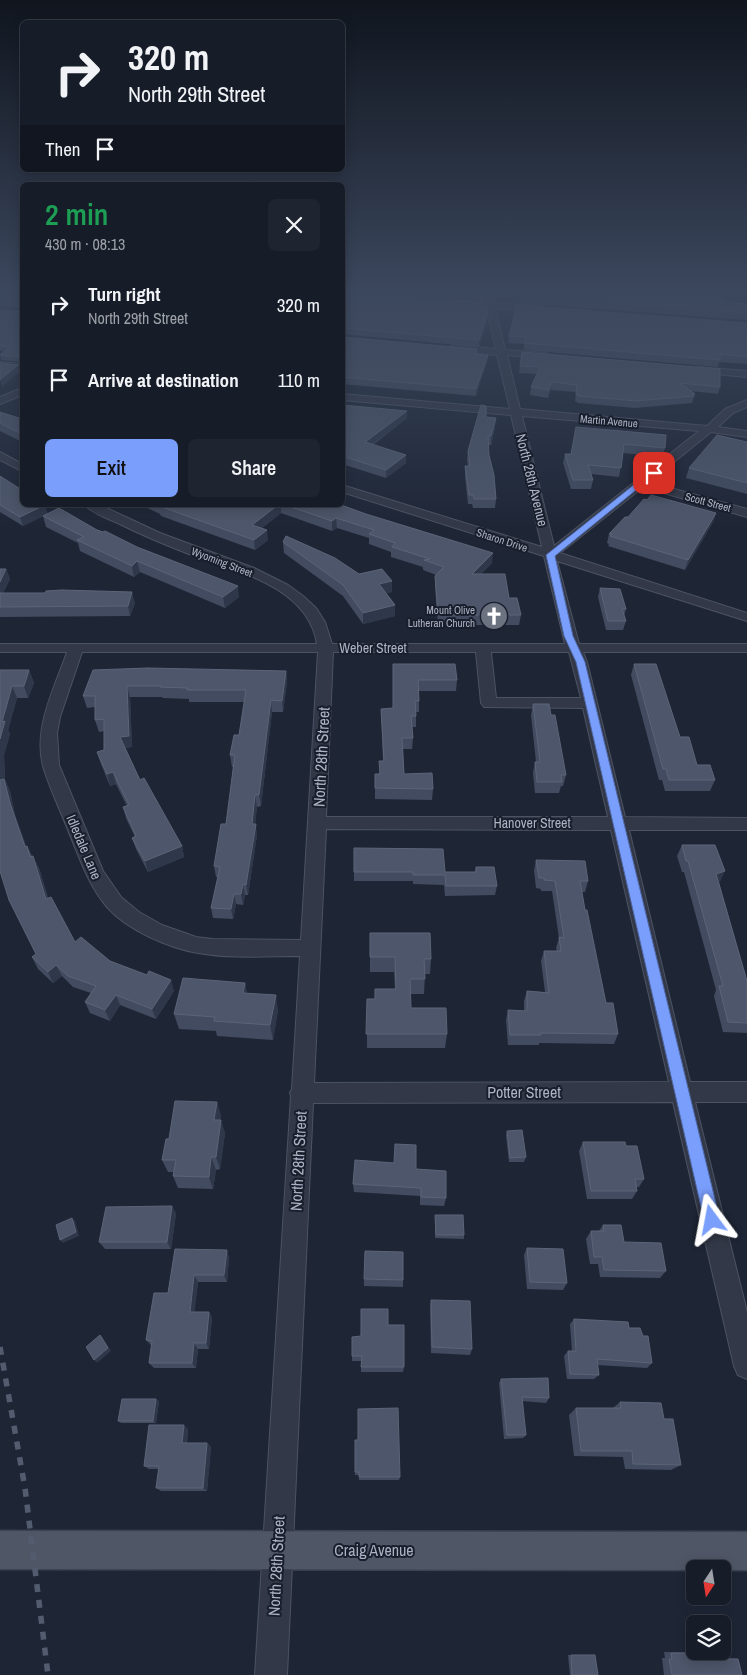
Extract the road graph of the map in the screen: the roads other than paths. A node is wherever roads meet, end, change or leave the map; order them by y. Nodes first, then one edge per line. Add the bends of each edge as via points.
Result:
1 (506, 371) edge
2 (714, 371) edge
3 (747, 374) edge
4 (20, 392) edge
5 (345, 397) edge
6 (0, 401) edge
7 (747, 403) edge
8 (729, 412) junction
9 (516, 413) junction
10 (638, 424) junction
11 (709, 429) junction
12 (747, 434) edge
13 (0, 455) edge
14 (20, 467) edge
15 (640, 483) junction
16 (345, 489) edge
17 (95, 507) edge
18 (747, 513) edge
19 (550, 555) junction
20 (747, 617) edge
21 (0, 648) edge
22 (76, 648) junction
23 (325, 648) junction
24 (483, 648) junction
25 (574, 648) junction
26 (747, 648) edge
27 (590, 703) junction
28 (317, 823) junction
29 (618, 824) junction
30 (747, 824) edge
31 (310, 948) junction
32 (681, 1092) junction
33 (747, 1092) edge
34 (301, 1093) junction
35 (747, 1366) edge
36 (0, 1550) edge
37 (276, 1550) junction
38 (747, 1551) edge
39 (271, 1675) edge

1 - 9 street, North 28th Avenue
2 - 3 street
4 - 6 street
5 - 9 street, Martin Avenue
7 - 8 street
8 - 10 street
8 - 11 street
9 - 10 street, Martin Avenue
9 - 19 street, North 28th Avenue
10 - 11 street, Martin Avenue
11 - 12 street, Martin Avenue
11 - 15 street
13 - 14 street
15 - 18 street, Scott Street
15 - 19 street
16 - 19 street, Sharon Drive
17 - 23 street, Wyoming Street via 160,538 256,574 283,588 311,611 324,636
19 - 20 street, Sharon Drive
19 - 25 street, North 28th Avenue
21 - 22 street, Weber Street
22 - 23 street, Weber Street
22 - 31 street, Idledale Lane via 52,717 49,749 55,778 105,891 132,917 180,940 212,947
23 - 24 street, Weber Street
23 - 28 street, North 28th Street
24 - 25 street, Weber Street
24 - 27 street via 489,703
25 - 26 street, Weber Street
25 - 27 street, North 28th Avenue
27 - 29 street, North 28th Avenue
28 - 29 street, Hanover Street
28 - 31 street, North 28th Street
29 - 30 street, Hanover Street
29 - 32 street, North 28th Avenue
31 - 34 street, North 28th Street
32 - 33 street, Potter Street
32 - 34 street, Potter Street
32 - 35 street, North 28th Avenue
34 - 37 street, North 28th Street
36 - 37 main road, Craig Avenue
37 - 38 main road, Craig Avenue
37 - 39 street, North 28th Street

